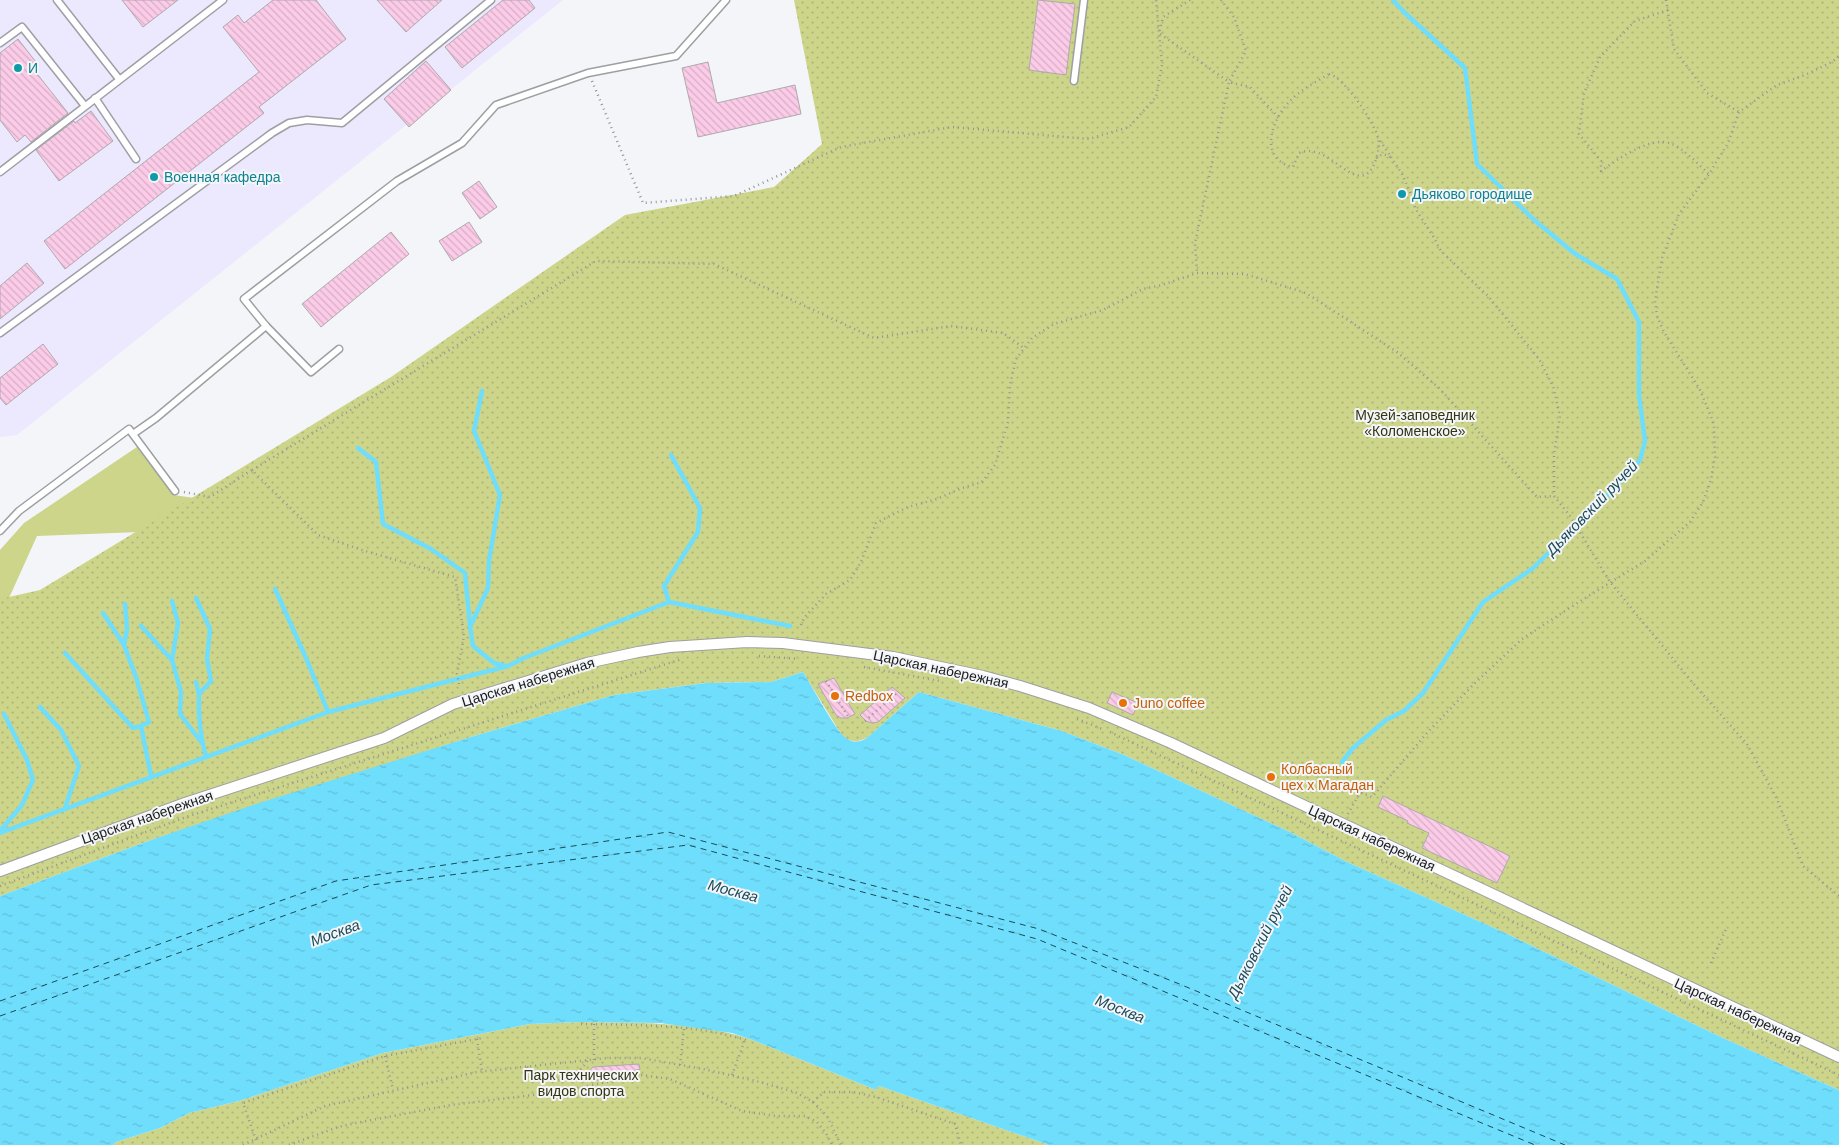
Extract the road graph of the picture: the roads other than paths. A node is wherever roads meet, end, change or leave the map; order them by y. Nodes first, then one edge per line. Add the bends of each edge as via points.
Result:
1 (57, 0) edge
2 (223, 0) edge
3 (492, 0) edge
4 (726, 0) edge
5 (1084, 0) edge
6 (0, 43) edge
7 (119, 79) junction
8 (1074, 81) dead end
9 (95, 98) junction
10 (85, 106) junction
11 (136, 159) dead end
12 (0, 172) edge
13 (266, 326) junction
14 (0, 333) edge
15 (339, 349) dead end
16 (133, 434) junction
17 (174, 490) road end
18 (0, 532) edge
19 (0, 870) edge
20 (1839, 1057) edge

1 - 7 lane
2 - 7 lane
3 - 14 lane via 342,124 307,120 289,123 272,133
4 - 13 lane via 676,56 588,73 496,105 462,143 397,181 244,299
5 - 8 lane
6 - 10 lane via 22,27
7 - 9 lane
9 - 10 lane
9 - 11 lane
10 - 12 lane
13 - 15 lane via 311,372
13 - 16 lane
16 - 17 lane
16 - 18 lane via 129,429 19,511
19 - 20 street, Царская набережная via 384,738 454,704 587,663 670,647 747,642 804,645 965,672 1062,698 1129,724

